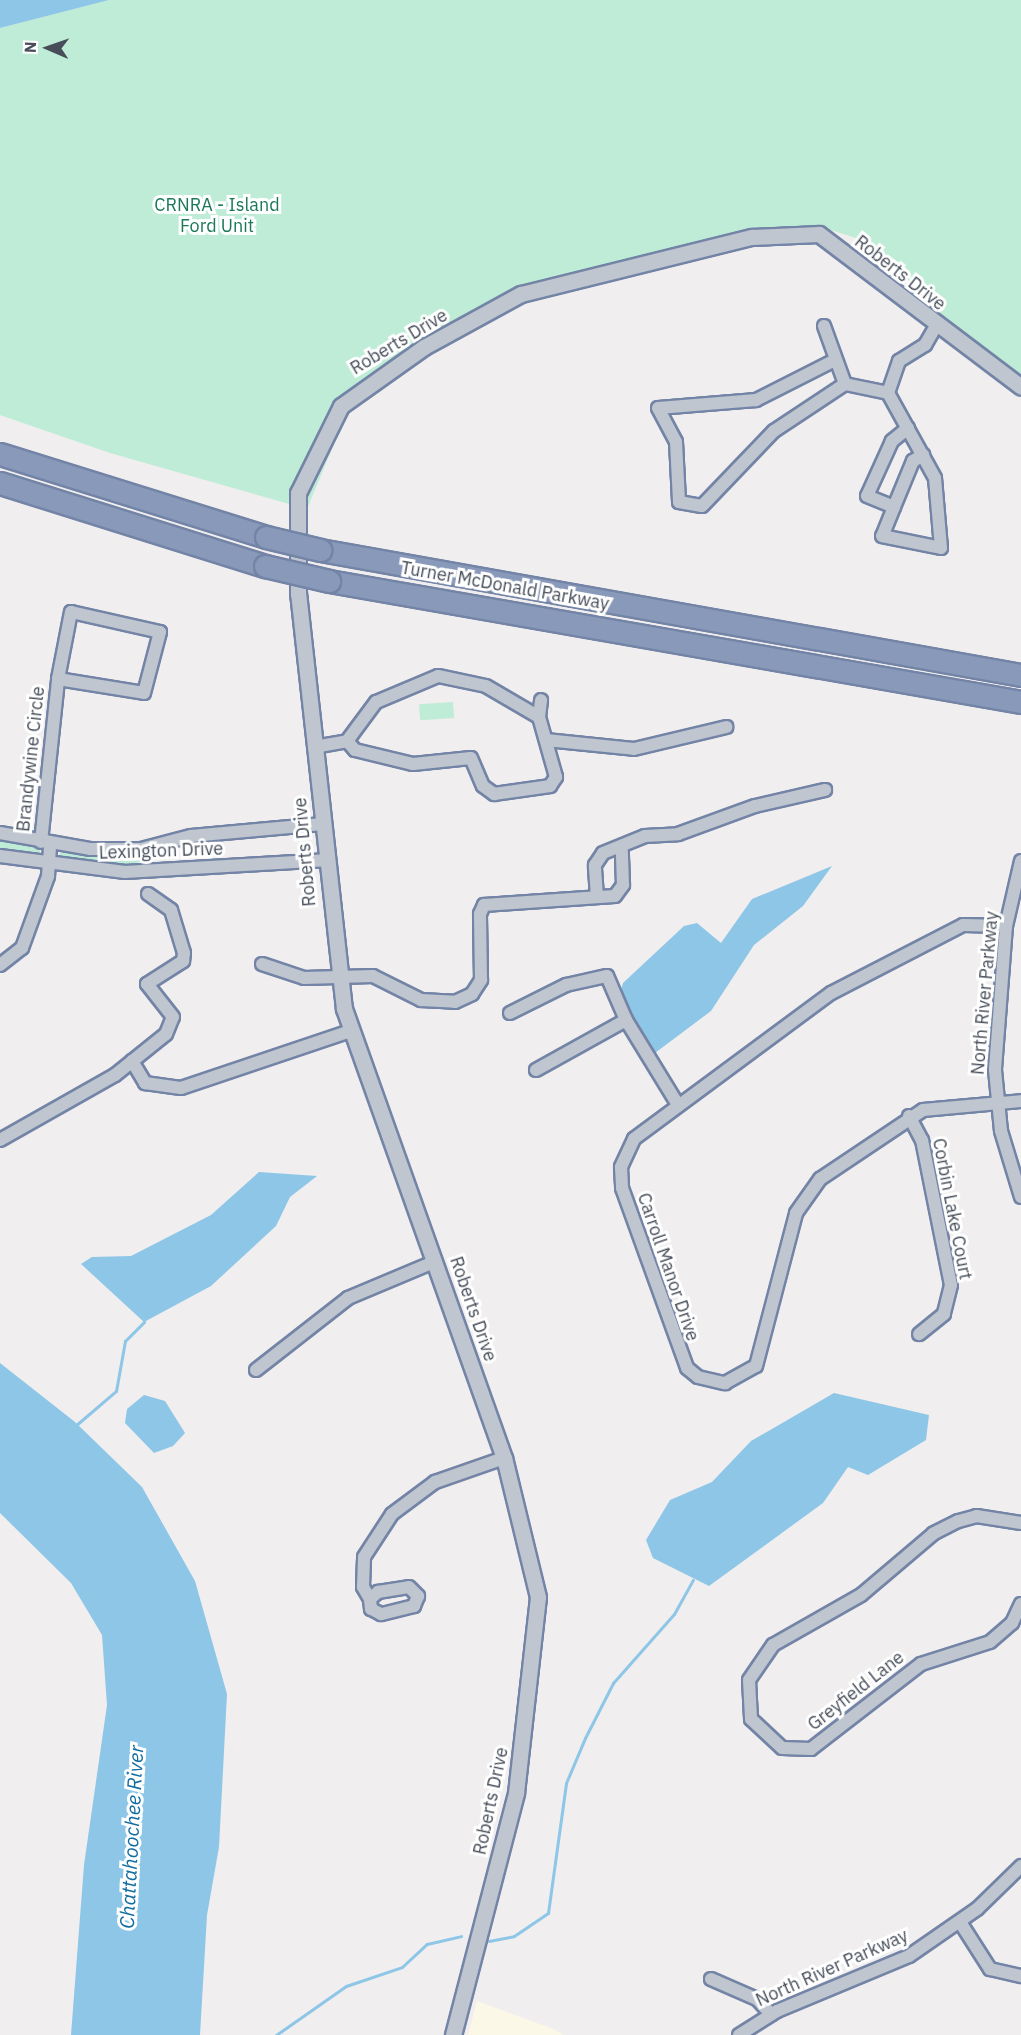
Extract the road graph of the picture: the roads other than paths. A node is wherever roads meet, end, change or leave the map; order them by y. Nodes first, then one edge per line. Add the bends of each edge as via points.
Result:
1 (824, 326) dead end
2 (936, 326) junction
3 (835, 360) junction
4 (845, 384) junction
5 (1021, 387) edge
6 (888, 393) junction
7 (908, 428) junction
8 (0, 454) edge
9 (923, 455) junction
10 (0, 483) edge
11 (894, 507) junction
12 (1021, 675) edge
13 (58, 679) junction
14 (541, 700) dead end
15 (1021, 702) edge
16 (539, 717) junction
17 (726, 727) dead end
18 (546, 740) junction
19 (347, 741) junction
20 (314, 747) junction
21 (825, 790) dead end
22 (322, 824) junction
23 (0, 833) edge
24 (45, 843) junction
25 (621, 847) junction
26 (0, 856) edge
27 (325, 860) junction
28 (1021, 861) edge
29 (51, 865) junction
30 (148, 894) dead end
31 (597, 897) junction
32 (1006, 926) junction
33 (262, 964) dead end
34 (0, 965) edge
35 (339, 977) junction
36 (510, 1013) dead end
37 (626, 1020) junction
38 (350, 1031) junction
39 (132, 1061) junction
40 (536, 1070) dead end
41 (1021, 1101) edge
42 (997, 1103) junction
43 (678, 1105) junction
44 (909, 1116) junction
45 (0, 1140) edge
46 (1021, 1197) edge
47 (436, 1261) junction
48 (919, 1334) dead end
49 (256, 1370) dead end
50 (504, 1458) junction
51 (1021, 1523) edge
52 (370, 1599) dead end
53 (1021, 1604) edge
54 (1021, 1866) edge
55 (960, 1922) junction
56 (1021, 1976) edge
57 (711, 1980) dead end
58 (771, 2014) junction
59 (453, 2035) edge
60 (740, 2035) edge

1 - 3 street
2 - 5 street, Roberts Drive
2 - 6 street via 925,345 899,361
2 - 20 street, Roberts Drive via 819,234 752,237 521,294 375,377 333,416 298,493 298,594
3 - 4 street
3 - 4 street via 756,400 658,408 676,442 679,502 702,506 774,430
4 - 6 street
6 - 7 street
7 - 9 street
7 - 11 street via 892,441 867,496
8 - 12 highway, Turner McDonald Parkway, bridge via 266,537 320,550
9 - 11 street via 913,460
9 - 11 street via 935,477 941,548 882,536
10 - 15 highway, Turner McDonald Parkway, bridge via 266,566 329,581
13 - 13 street, Brandywine Circle via 144,693 160,632 71,612
13 - 24 street, Brandywine Circle
14 - 16 street
16 - 18 street
16 - 19 street via 486,686 438,676 375,702
17 - 18 street via 634,748
18 - 19 street via 555,782 494,794 483,786 471,758 413,764 355,750
19 - 20 street
20 - 22 street, Roberts Drive
21 - 25 street
22 - 24 street, Lexington Drive via 191,836 141,849
22 - 27 street, Roberts Drive
23 - 24 street, Lexington Drive
24 - 29 street, Brandywine Circle
25 - 31 street via 597,860
25 - 31 street via 621,890
26 - 29 street, Lexington Drive
27 - 29 street, Lexington Drive via 125,872
27 - 35 street, Roberts Drive
28 - 32 street, North River Parkway
29 - 34 street via 22,948
30 - 39 street via 171,910 184,952 183,961 147,984 173,1017 166,1034
31 - 35 street via 484,905 480,914 481,980 472,994 455,1002 421,1000 374,976
32 - 42 street, North River Parkway via 996,1037
32 - 43 street, Carroll Manor Drive via 963,925 831,993
33 - 35 street via 304,978
35 - 38 street, Roberts Drive
36 - 37 street via 566,985 607,976
37 - 40 street
37 - 43 street
38 - 39 street via 181,1088 145,1083
38 - 47 street, Roberts Drive
39 - 45 street
41 - 42 street, Carroll Manor Drive
42 - 44 street, Carroll Manor Drive via 937,1107
42 - 46 street, North River Parkway
43 - 44 street, Carroll Manor Drive via 628,1148 622,1188 680,1357 698,1377 718,1383 747,1374 761,1356 805,1195
44 - 48 street, Corbin Lake Court via 921,1140 951,1285 944,1314
47 - 49 street via 348,1298
47 - 50 street, Roberts Drive
50 - 52 street via 435,1482 392,1514 364,1557 363,1587
50 - 59 street, Roberts Drive via 534,1573 538,1620 516,1792
51 - 53 street, Greyfield Lane via 977,1516 958,1521 933,1534 853,1601 773,1645 749,1680 751,1719 782,1748 810,1749 921,1664 990,1642 1012,1623
54 - 55 street, North River Parkway
55 - 56 street via 990,1969
55 - 58 street, North River Parkway via 909,1956
57 - 58 street via 757,1999
58 - 60 street, North River Parkway

